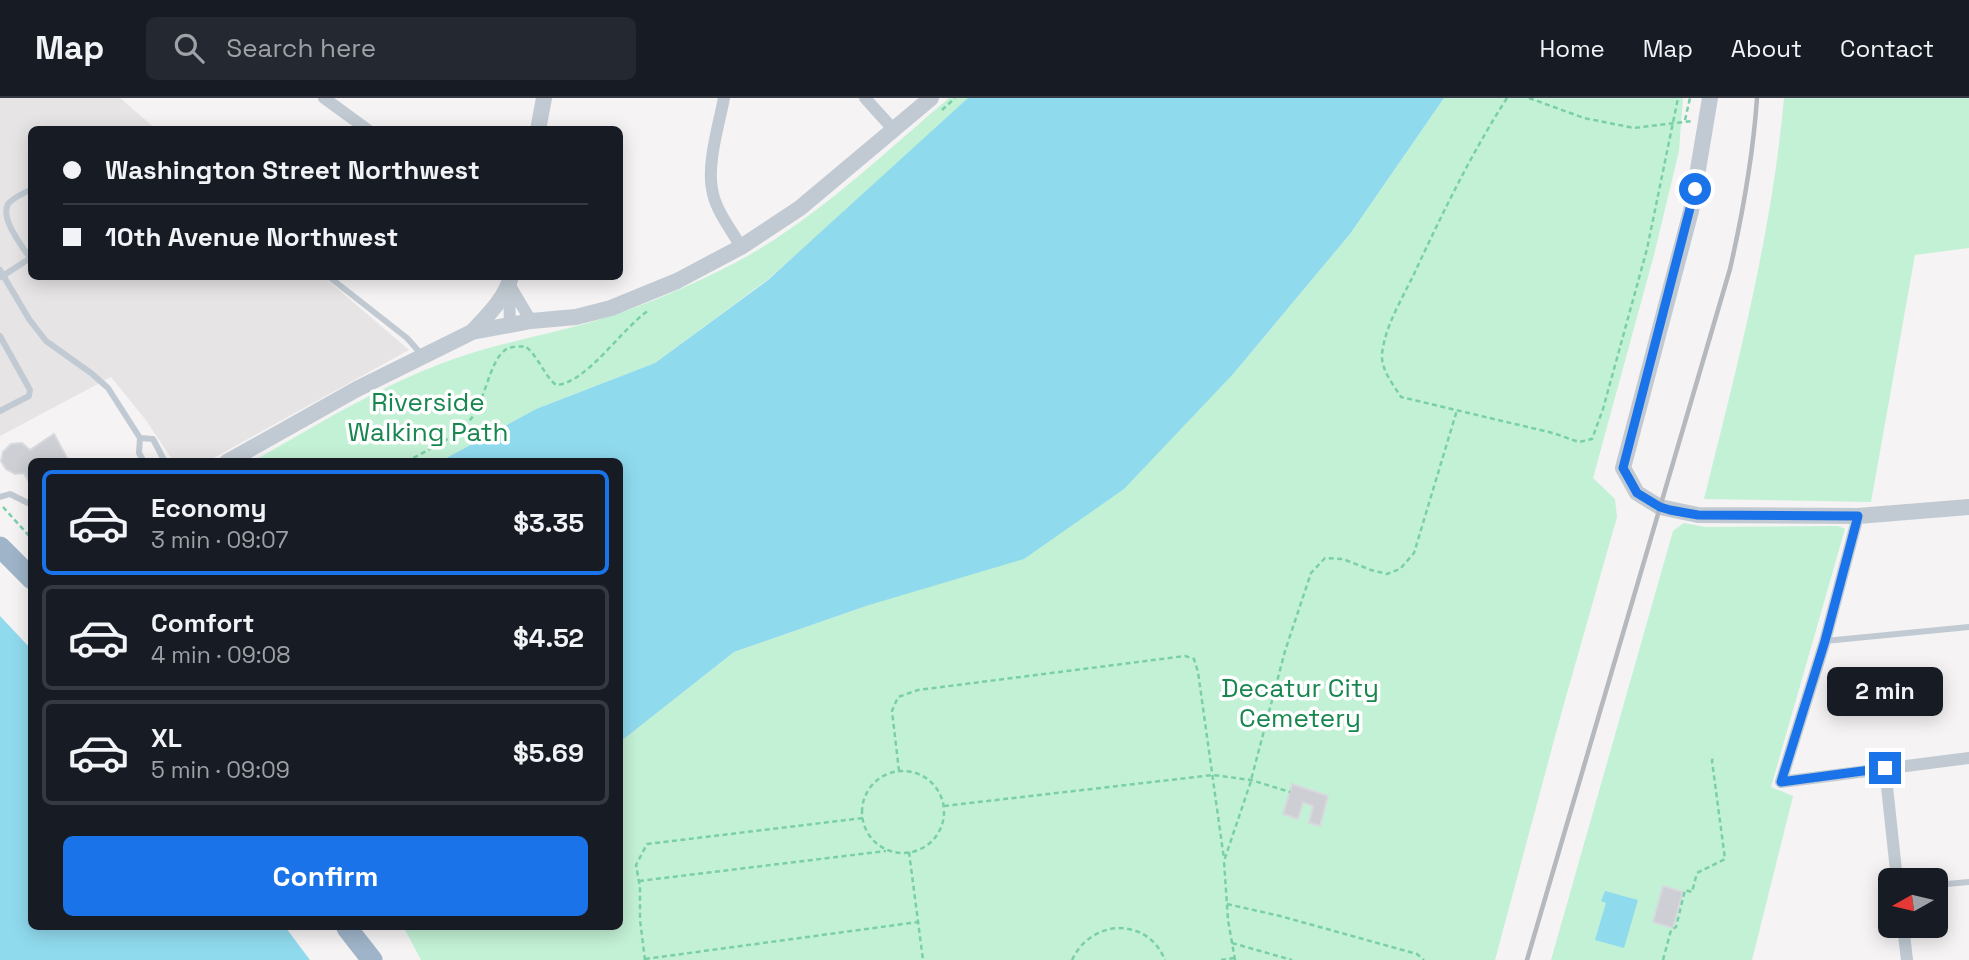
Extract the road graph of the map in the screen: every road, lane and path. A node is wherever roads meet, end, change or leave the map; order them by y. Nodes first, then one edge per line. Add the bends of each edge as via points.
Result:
1 (324, 98) edge
2 (544, 98) edge
3 (724, 98) edge
4 (865, 98) edge
5 (931, 98) edge
6 (1507, 98) edge
7 (1529, 98) edge
8 (1678, 98) edge
9 (1690, 98) edge
10 (1710, 98) edge
11 (1685, 120) junction
12 (1707, 122) junction
13 (1674, 124) junction
14 (362, 126) edge
15 (539, 126) edge
16 (893, 129) junction
17 (28, 191) edge
18 (741, 247) junction
19 (28, 254) edge
20 (28, 260) edge
21 (1, 274) edge
22 (333, 280) edge
23 (510, 280) edge
24 (531, 321) junction
25 (510, 326) junction
26 (472, 332) junction
27 (0, 336) edge
28 (423, 356) junction
29 (1457, 410) junction
30 (0, 411) edge
31 (140, 438) junction
32 (142, 458) edge
33 (163, 458) edge
34 (234, 458) edge
35 (0, 497) edge
36 (28, 503) edge
37 (0, 504) edge
38 (1969, 507) edge
39 (1858, 516) junction
40 (28, 535) edge
41 (0, 547) edge
42 (28, 572) edge
43 (1969, 626) edge
44 (1825, 641) junction
45 (1713, 755) dead end
46 (1969, 758) edge
47 (1885, 768) junction
48 (899, 771) junction
49 (1213, 775) junction
50 (1251, 780) junction
51 (1290, 792) dead end
52 (944, 806) junction
53 (863, 818) junction
54 (888, 850) junction
55 (909, 852) junction
56 (1224, 862) junction
57 (1896, 868) edge
58 (639, 881) junction
59 (1969, 882) edge
60 (1948, 884) edge
61 (1227, 904) junction
62 (918, 922) junction
63 (349, 930) edge
64 (1904, 938) edge
65 (1232, 943) junction
66 (645, 959) edge
67 (1234, 959) edge
68 (372, 960) edge
69 (923, 960) edge
70 (1072, 960) edge
71 (1165, 960) edge
72 (1221, 960) edge
73 (1292, 960) edge
74 (1424, 960) edge
75 (1662, 960) edge
76 (1907, 960) edge

1 - 14 street
2 - 15 street
3 - 18 street via 711,188
4 - 16 street
5 - 16 street
6 - 29 path via 1433,233 1396,312 1382,356 1385,373 1401,397
7 - 13 path via 1622,126
8 - 13 path
9 - 11 path
10 - 12 street
11 - 12 path
11 - 13 path
12 - 39 street via 1691,211 1623,468 1637,493 1670,510 1698,515
13 - 29 path via 1647,249 1592,439 1579,442
16 - 18 street via 800,208
17 - 19 lane via 9,202 5,211 7,223
18 - 24 street via 677,281 611,308
20 - 21 lane
21 - 31 lane via 46,341 107,388
22 - 28 lane
23 - 24 street
23 - 25 street
23 - 26 street via 494,309
24 - 25 street
25 - 26 street
26 - 28 street
27 - 30 lane via 30,390 29,396
28 - 34 street
29 - 50 path via 1414,553 1400,569 1387,574 1343,559 1325,558 1311,573
31 - 32 lane
31 - 33 lane via 153,439
35 - 36 lane via 10,494
37 - 40 path
38 - 39 street
39 - 44 street
41 - 42 highway
43 - 44 lane
44 - 47 street via 1781,782
45 - 75 path via 1725,859 1697,873 1692,891 1685,890
46 - 47 street
47 - 57 street
48 - 49 path via 892,711 898,696 1185,656 1194,659 1198,672
48 - 52 path via 923,776 940,794
48 - 53 path via 875,782 867,793
49 - 50 path
49 - 52 path
49 - 56 path
50 - 51 path
50 - 56 path
52 - 55 path via 938,834 928,845
53 - 54 path via 867,832
53 - 58 path via 646,844 636,865
54 - 55 path
54 - 58 path
55 - 62 path
56 - 61 path
58 - 66 path
59 - 60 lane
61 - 65 path
61 - 74 path via 1417,954
62 - 66 path
62 - 69 path
63 - 68 highway
64 - 76 street
65 - 67 path
65 - 73 path
67 - 72 path
70 - 71 path via 1088,938 1120,928 1151,940

